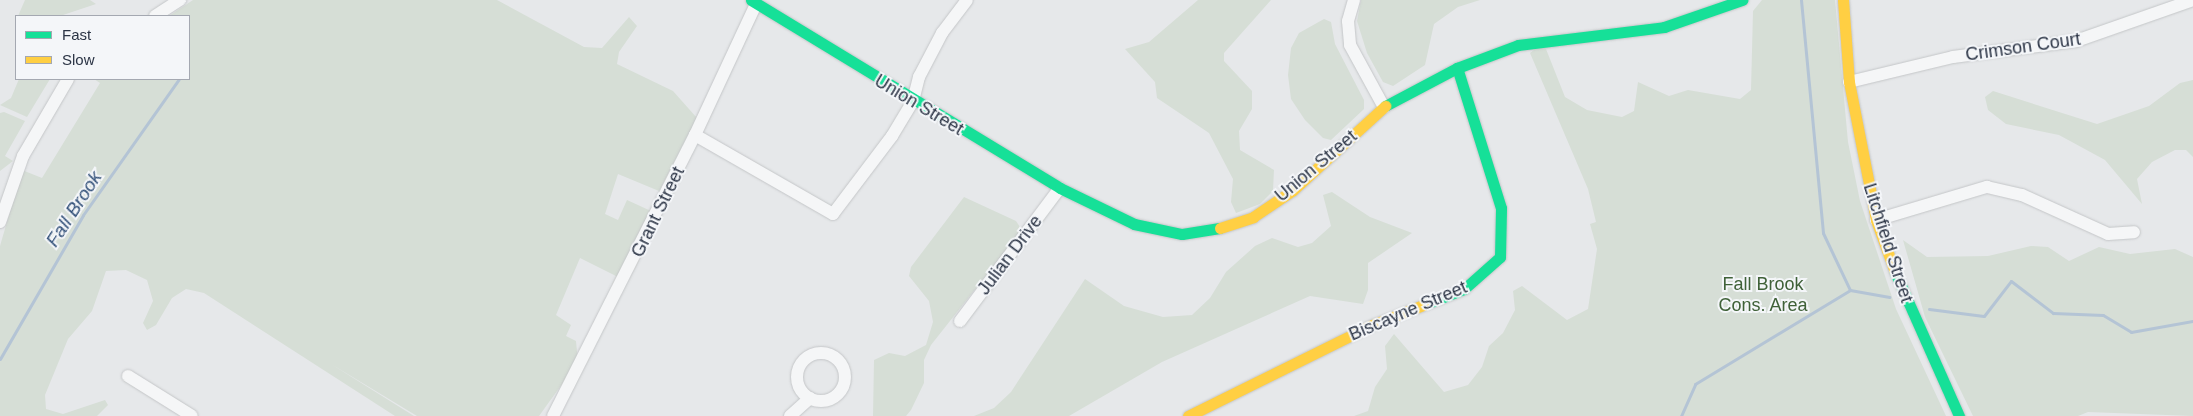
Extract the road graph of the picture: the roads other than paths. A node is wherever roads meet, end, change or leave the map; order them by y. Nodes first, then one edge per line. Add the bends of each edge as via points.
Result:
1 (180, 0) edge
2 (967, 0) edge
3 (1354, 0) edge
4 (1742, 0) edge
5 (1843, 0) edge
6 (2193, 0) edge
7 (753, 2) edge
8 (157, 15) edge
9 (1457, 68) junction
10 (67, 80) edge
11 (1849, 82) junction
12 (913, 101) junction
13 (1384, 107) junction
14 (696, 135) junction
15 (1060, 188) junction
16 (1876, 220) junction
17 (0, 222) edge
18 (2134, 232) dead end
19 (960, 321) dead end
20 (128, 376) dead end
21 (810, 398) dead end
22 (192, 416) edge
23 (553, 416) edge
24 (790, 416) edge
25 (1188, 416) edge
26 (1959, 416) edge

1 - 8 street
2 - 12 street via 919,76
3 - 13 street via 1348,21 1350,46
4 - 9 street, Union Street via 1664,27 1518,45
5 - 11 street, Litchfield Street
6 - 11 street, Crimson Court via 2076,41 1954,57
7 - 12 street, Union Street
7 - 14 street, Grant Street
9 - 13 street, Union Street
9 - 25 street, Biscayne Street via 1501,208 1500,257 1464,289 1372,325
10 - 17 street via 23,156
11 - 16 street, Litchfield Street
12 - 14 street via 830,215 765,172
12 - 15 street, Union Street
13 - 15 street, Union Street via 1293,190 1230,227 1182,234 1157,230 1111,215
14 - 23 street, Grant Street
15 - 19 street, Julian Drive
16 - 18 street via 1987,187 2022,195 2108,234
16 - 26 street, Litchfield Street via 1926,349
20 - 22 street
21 - 24 street

